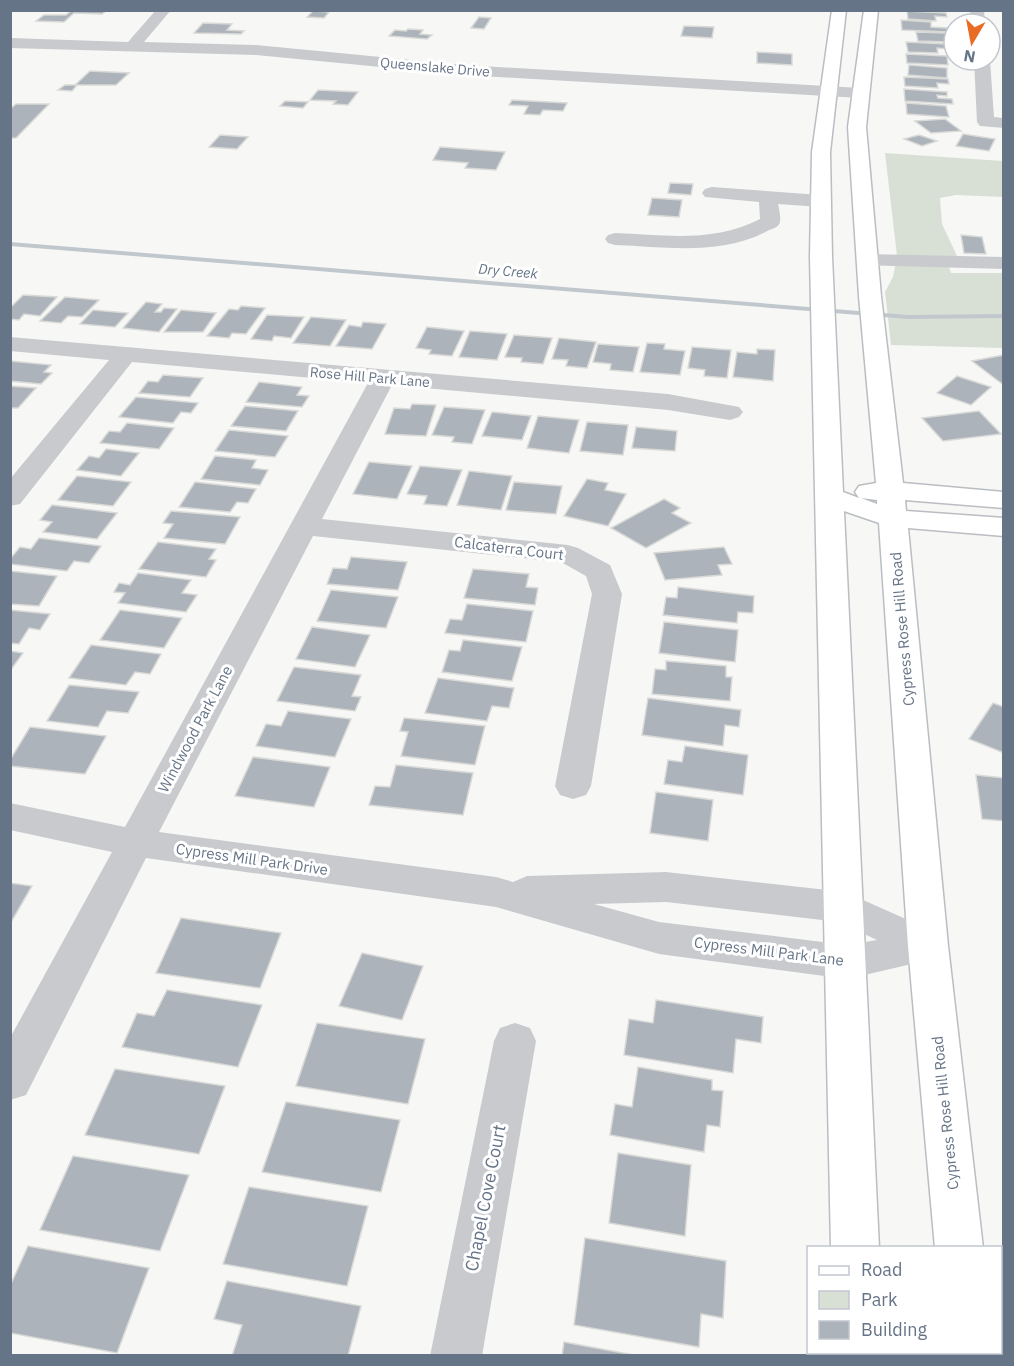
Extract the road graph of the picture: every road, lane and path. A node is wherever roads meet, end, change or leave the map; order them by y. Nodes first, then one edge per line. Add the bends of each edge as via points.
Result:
1 (164, 10) edge
2 (839, 10) edge
3 (871, 10) edge
4 (10, 43) edge
5 (133, 45) junction
6 (991, 72) edge
7 (829, 91) junction
8 (860, 93) junction
9 (995, 123) edge
10 (712, 194) dead end
11 (768, 197) junction
12 (821, 201) junction
13 (615, 239) dead end
14 (867, 260) junction
15 (1004, 263) edge
16 (10, 344) edge
17 (126, 354) junction
18 (383, 378) junction
19 (730, 412) dead end
20 (829, 497) junction
21 (10, 498) edge
22 (1004, 500) edge
23 (891, 504) junction
24 (304, 526) junction
25 (1004, 527) edge
26 (573, 786) dead end
27 (10, 816) edge
28 (135, 843) junction
29 (496, 892) junction
30 (845, 907) junction
31 (928, 946) junction
32 (847, 962) junction
33 (515, 1041) dead end
34 (10, 1081) edge
35 (855, 1246) edge
36 (959, 1246) edge
37 (456, 1356) edge

1 - 5 street
2 - 7 main road
3 - 8 main road, Cypress Rose Hill Road
4 - 5 street, Queenslake Drive
5 - 7 street, Queenslake Drive via 256,50 499,72
6 - 9 street
7 - 8 street, Queenslake Drive
7 - 12 main road via 821,152
8 - 14 main road, Cypress Rose Hill Road via 857,127
10 - 11 street
11 - 12 street
11 - 13 street via 770,222 754,233 736,238
12 - 20 main road
14 - 15 street
14 - 23 main road, Cypress Rose Hill Road
16 - 17 street, Rose Hill Park Lane
17 - 18 street, Rose Hill Park Lane
17 - 21 street
18 - 19 street, Rose Hill Park Lane via 668,402
18 - 24 street, Windwood Park Lane
20 - 23 main road
20 - 30 main road
22 - 23 main road
23 - 25 main road
23 - 31 main road, Cypress Rose Hill Road
24 - 26 street, Calcaterra Court via 568,554 599,571 607,594
24 - 28 street, Windwood Park Lane
27 - 28 street, Cypress Mill Park Drive
28 - 29 street, Cypress Mill Park Drive
28 - 34 street, Windwood Park Lane
29 - 30 street via 666,887
29 - 32 street, Cypress Mill Park Lane via 659,938
30 - 31 street
30 - 32 main road
31 - 32 street, Cypress Mill Park Lane
31 - 36 main road, Cypress Rose Hill Road
32 - 35 main road
33 - 37 street, Chapel Cove Court

